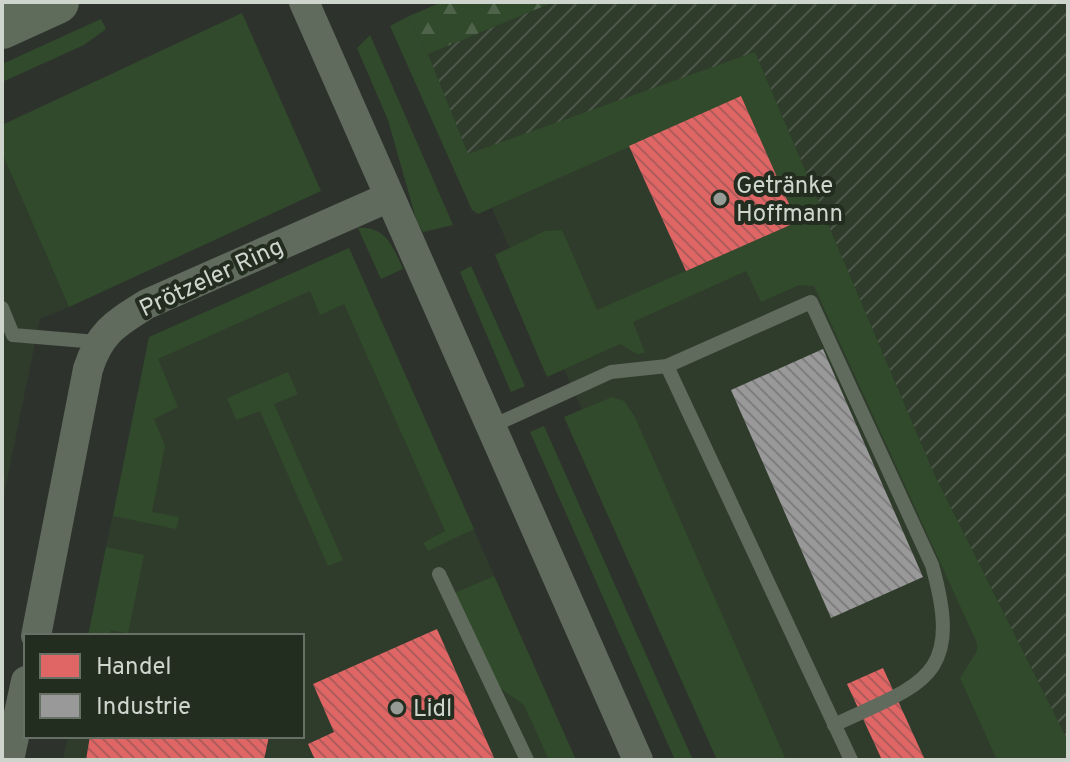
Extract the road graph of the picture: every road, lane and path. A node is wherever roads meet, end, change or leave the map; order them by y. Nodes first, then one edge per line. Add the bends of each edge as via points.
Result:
1 (57, 2) edge
2 (304, 2) edge
3 (2, 27) edge
4 (387, 198) junction
5 (2, 308) edge
6 (97, 342) junction
7 (667, 366) junction
8 (490, 427) junction
9 (439, 574) dead end
10 (36, 634) edge
11 (24, 690) edge
12 (834, 725) junction
13 (9, 760) edge
14 (527, 760) edge
15 (638, 760) edge
16 (851, 760) edge

1 - 3 main road
2 - 4 street
4 - 6 street, Prötzeler Ring via 147,304
4 - 8 street
5 - 6 lane via 13,335
6 - 10 street
7 - 8 lane via 611,372
7 - 12 lane
7 - 12 lane via 811,302 932,565 943,604 937,661 919,685
8 - 15 street
9 - 14 lane
11 - 13 street
12 - 16 lane

